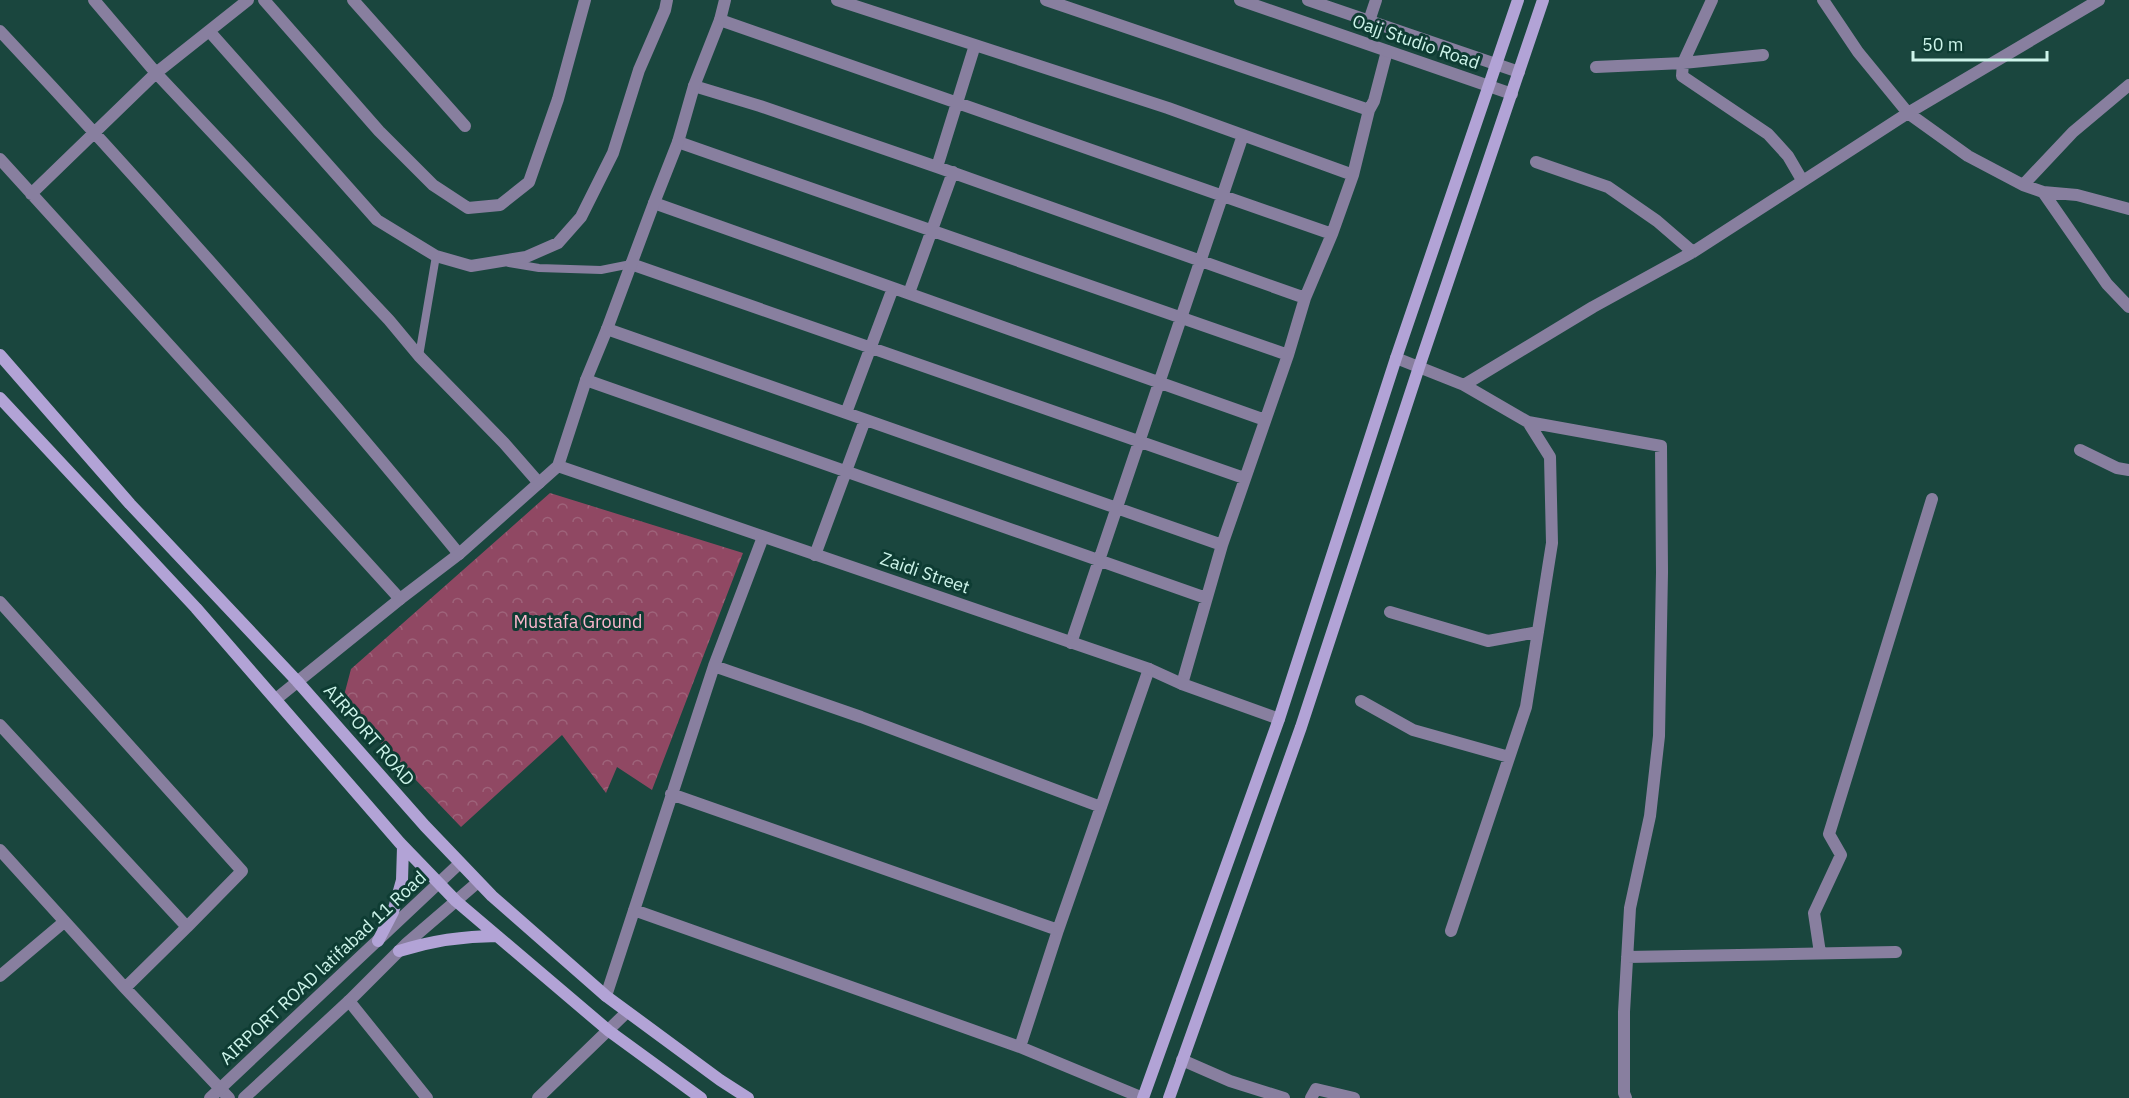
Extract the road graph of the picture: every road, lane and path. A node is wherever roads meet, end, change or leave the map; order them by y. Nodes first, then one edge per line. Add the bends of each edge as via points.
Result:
1 (94, 0) edge
2 (248, 0) edge
3 (264, 0) edge
4 (353, 0) edge
5 (585, 0) edge
6 (667, 0) edge
7 (725, 0) edge
8 (837, 0) edge
9 (1046, 0) edge
10 (1240, 0) edge
11 (1308, 0) edge
12 (1376, 0) edge
13 (1518, 0) edge
14 (1543, 0) edge
15 (1712, 0) edge
16 (1823, 0) edge
17 (2098, 0) edge
18 (720, 20) junction
19 (1369, 21) junction
20 (0, 31) edge
21 (209, 31) junction
22 (975, 45) junction
23 (1387, 51) junction
24 (1763, 55) dead end
25 (1683, 63) junction
26 (1496, 64) junction
27 (1596, 66) dead end
28 (1519, 72) junction
29 (156, 73) junction
30 (694, 86) junction
31 (1489, 86) junction
32 (2129, 86) edge
33 (1512, 94) junction
34 (957, 103) junction
35 (1369, 110) junction
36 (1908, 113) junction
37 (465, 126) dead end
38 (96, 133) junction
39 (1243, 135) junction
40 (678, 142) junction
41 (0, 159) edge
42 (1536, 162) dead end
43 (937, 166) junction
44 (953, 172) junction
45 (1353, 175) junction
46 (1802, 180) junction
47 (2023, 185) junction
48 (2043, 192) junction
49 (31, 194) junction
50 (1223, 196) junction
51 (654, 203) junction
52 (2129, 209) edge
53 (932, 231) junction
54 (1332, 234) junction
55 (1693, 252) junction
56 (436, 255) junction
57 (1201, 259) junction
58 (499, 261) junction
59 (631, 264) junction
60 (893, 288) junction
61 (909, 294) junction
62 (1305, 298) junction
63 (2129, 307) edge
64 (1181, 318) junction
65 (607, 329) junction
66 (871, 348) junction
67 (0, 355) edge
68 (1288, 355) junction
69 (419, 356) junction
70 (1396, 358) junction
71 (1419, 367) junction
72 (586, 380) junction
73 (1160, 383) junction
74 (1464, 386) junction
75 (0, 398) edge
76 (846, 413) junction
77 (865, 420) junction
78 (1265, 420) junction
79 (1528, 422) junction
80 (1140, 442) junction
81 (2080, 450) dead end
82 (558, 466) junction
83 (2129, 470) edge
84 (846, 471) junction
85 (1244, 478) junction
86 (539, 483) junction
87 (1932, 499) dead end
88 (1117, 508) junction
89 (763, 537) junction
90 (1222, 544) junction
91 (459, 554) junction
92 (815, 555) junction
93 (1099, 560) junction
94 (1206, 598) junction
95 (400, 599) junction
96 (0, 602) edge
97 (1390, 612) dead end
98 (1538, 632) junction
99 (1071, 643) junction
100 (714, 666) junction
101 (1149, 669) junction
102 (297, 681) junction
103 (1182, 684) junction
104 (276, 699) junction
105 (1361, 701) dead end
106 (1279, 719) junction
107 (0, 725) edge
108 (1509, 757) junction
109 (671, 794) junction
110 (1101, 807) junction
111 (403, 847) junction
112 (0, 850) edge
113 (460, 863) junction
114 (478, 882) junction
115 (439, 883) junction
116 (456, 901) junction
117 (634, 910) junction
118 (64, 922) junction
119 (188, 927) junction
120 (1058, 930) junction
121 (1451, 931) dead end
122 (497, 936) junction
123 (378, 941) junction
124 (399, 951) junction
125 (1896, 952) dead end
126 (1820, 953) junction
127 (1627, 957) junction
128 (0, 976) edge
129 (125, 988) junction
130 (606, 996) junction
131 (349, 1001) junction
132 (627, 1012) junction
133 (609, 1031) junction
134 (1020, 1047) junction
135 (1182, 1060) junction
136 (219, 1095) edge
137 (244, 1098) edge
138 (427, 1098) edge
139 (538, 1098) edge
140 (701, 1098) edge
141 (748, 1098) edge
142 (1143, 1098) edge
143 (1169, 1098) edge
144 (1282, 1098) edge
145 (1311, 1098) edge
146 (1354, 1098) edge
147 (1626, 1098) edge

1 - 29 street
2 - 21 street
3 - 5 street via 379,131 433,185 468,208 500,205 529,182 558,99
4 - 37 street
6 - 58 street via 639,70 613,153 581,217 558,243 526,257
7 - 18 street
8 - 22 street
9 - 35 street
10 - 23 street, Oajj Studio Road
11 - 19 street, Oajj Studio Road
12 - 19 street
13 - 26 main road
14 - 28 main road
15 - 25 street
16 - 36 street via 1858,52
17 - 36 street
18 - 30 street
18 - 34 street
19 - 26 street, Oajj Studio Road
20 - 38 street
21 - 29 street
21 - 56 street via 377,220
22 - 34 street
22 - 39 street
23 - 31 street, Oajj Studio Road
23 - 35 street
24 - 25 street
25 - 27 street
25 - 46 street via 1682,76 1768,134 1788,156
26 - 28 street, Oajj Studio Road
26 - 31 main road
28 - 33 main road
29 - 38 street
29 - 69 street
30 - 40 street
30 - 43 street
31 - 33 street, Oajj Studio Road
31 - 70 main road
32 - 47 street via 2073,132
33 - 71 main road
34 - 43 street
34 - 50 street
35 - 45 street
36 - 46 street
36 - 47 street via 1968,156
38 - 49 street
38 - 91 street via 367,441
39 - 45 street
39 - 50 street
40 - 51 street
40 - 53 street
41 - 49 street
42 - 55 street via 1608,187
43 - 44 street
44 - 53 street
44 - 57 street
45 - 54 street
46 - 55 street
47 - 48 street
48 - 52 street via 2077,195
48 - 63 street via 2107,284
49 - 95 street
50 - 54 street
50 - 57 street
51 - 59 street
51 - 60 street
53 - 61 street
53 - 64 street
54 - 62 street
55 - 74 street via 1593,307
56 - 58 street via 471,266
56 - 69 lane
57 - 62 street
57 - 64 street
58 - 59 lane via 539,268 601,270
59 - 65 street
59 - 66 street
60 - 61 street
60 - 66 street
61 - 73 street
62 - 68 street
64 - 68 street
64 - 73 street
65 - 72 street
65 - 76 street
66 - 76 street
66 - 80 street
67 - 102 main road, AIRPORT ROAD via 130,504
68 - 78 street
69 - 86 street
70 - 71 street
70 - 106 main road
71 - 74 street
71 - 135 main road via 1300,727
72 - 82 street
72 - 84 street
73 - 78 street
73 - 80 street
74 - 79 street
75 - 104 main road
76 - 77 street
77 - 84 street
77 - 88 street
78 - 85 street
79 - 98 street via 1550,457 1552,543
79 - 127 street via 1661,446 1659,736 1650,816 1630,908
80 - 85 street
80 - 88 street
81 - 83 street
82 - 86 street
82 - 89 street, Zaidi Street
84 - 92 street
84 - 93 street
85 - 90 street
86 - 91 street
87 - 126 street via 1829,834 1841,855 1814,913
88 - 90 street
88 - 93 street
89 - 92 street, Zaidi Street
89 - 100 street
90 - 94 street
91 - 95 street
92 - 99 street, Zaidi Street
93 - 94 street
93 - 99 street
94 - 103 street
95 - 102 street
96 - 119 street via 242,872
97 - 98 street via 1488,641
98 - 108 street via 1526,707
99 - 101 street, Zaidi Street
100 - 109 street
100 - 110 street
101 - 103 street, Zaidi Street
101 - 110 street
102 - 104 street
102 - 113 main road, AIRPORT ROAD
103 - 106 street, Zaidi Street
104 - 111 main road
105 - 108 street via 1413,730
106 - 142 main road
107 - 119 street
108 - 121 street
109 - 117 street
109 - 120 street
110 - 120 street
111 - 115 main road
111 - 123 main road via 402,880 393,912
112 - 118 street
113 - 114 main road, AIRPORT ROAD
113 - 115 street, AIRPORT ROAD latifabad 11 Road
114 - 116 street
114 - 130 main road, AIRPORT ROAD
115 - 116 main road
115 - 123 street, AIRPORT ROAD latifabad 11 Road
116 - 122 main road
116 - 124 street
117 - 130 street
117 - 134 street
118 - 128 street
118 - 129 street
119 - 129 street
120 - 134 street
122 - 124 main road via 447,939
122 - 133 main road
123 - 136 street, AIRPORT ROAD latifabad 11 Road
124 - 131 street
125 - 126 street
126 - 127 street
127 - 147 street
129 - 136 street
130 - 132 main road, AIRPORT ROAD
131 - 137 street
131 - 138 street
132 - 133 street
132 - 141 main road, AIRPORT ROAD
133 - 139 street
133 - 140 main road
134 - 142 street
135 - 143 main road
135 - 144 street
145 - 146 street via 1316,1089

